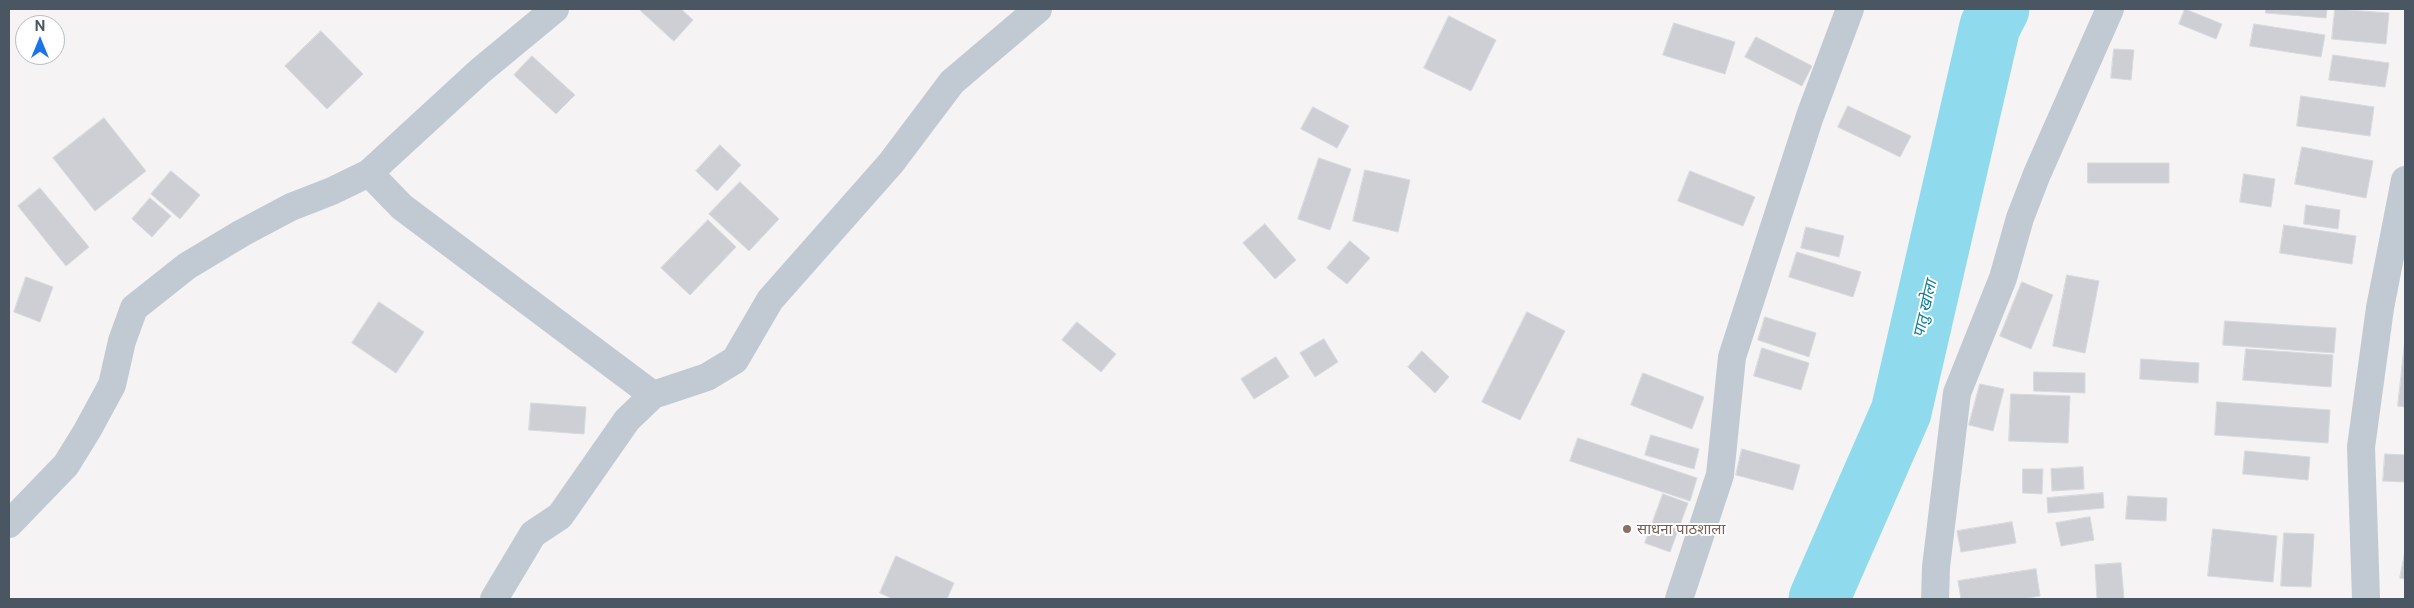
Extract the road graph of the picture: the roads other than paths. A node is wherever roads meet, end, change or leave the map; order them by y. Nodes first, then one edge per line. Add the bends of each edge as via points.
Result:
1 (555, 9) edge
2 (1038, 9) edge
3 (1850, 9) edge
4 (2110, 9) edge
5 (370, 173) junction
6 (2405, 180) edge
7 (654, 395) junction
8 (9, 524) edge
9 (494, 599) edge
10 (1679, 599) edge
11 (1934, 599) edge
12 (2366, 599) edge

1 - 5 street via 480,70
2 - 7 street via 952,82 891,163 770,300 735,360 707,377
3 - 10 street via 1810,116 1732,357 1720,475
4 - 11 street via 2037,174 2003,278 1957,393
5 - 7 street via 402,207
5 - 8 street via 291,207 242,233 187,266 134,308 112,385 86,431 66,465
6 - 12 street via 2380,308 2361,447
7 - 9 street via 626,420 560,516 533,534

